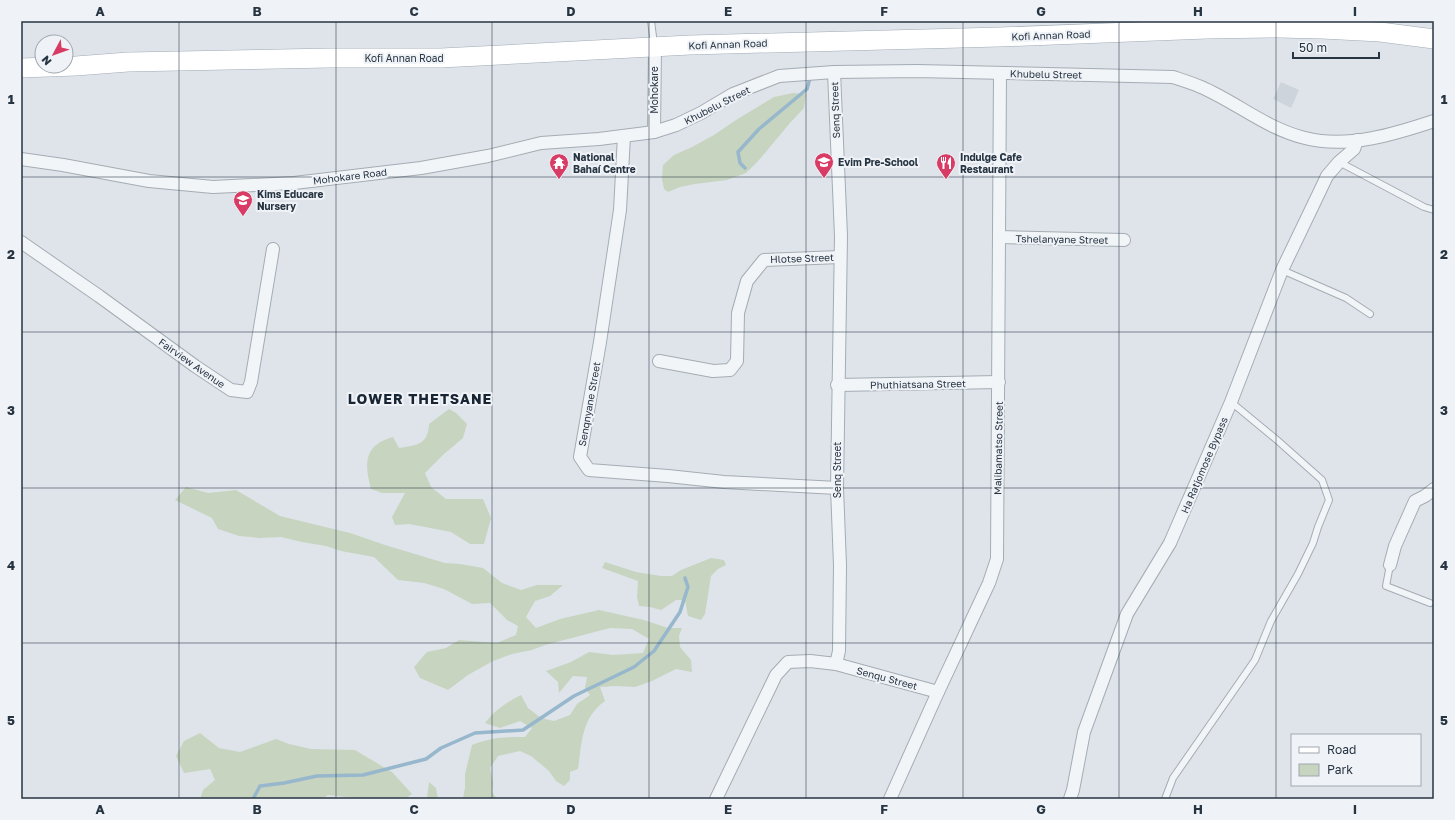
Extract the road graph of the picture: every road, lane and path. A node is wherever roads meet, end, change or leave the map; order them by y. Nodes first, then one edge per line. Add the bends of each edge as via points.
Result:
1 (650, 21) edge
2 (1434, 39) edge
3 (655, 48) junction
4 (21, 68) edge
5 (834, 72) junction
6 (1000, 74) junction
7 (1434, 121) edge
8 (654, 132) junction
9 (624, 136) junction
10 (1357, 140) junction
11 (21, 159) edge
12 (1339, 162) junction
13 (1434, 210) edge
14 (1000, 237) junction
15 (1124, 240) dead end
16 (21, 242) edge
17 (273, 249) dead end
18 (840, 257) junction
19 (1282, 270) junction
20 (1370, 314) dead end
21 (659, 361) dead end
22 (999, 382) junction
23 (837, 385) junction
24 (1231, 402) junction
25 (836, 488) junction
26 (1434, 489) edge
27 (1390, 564) joint
28 (1430, 603) dead end
29 (836, 664) junction
30 (938, 692) junction
31 (716, 799) edge
32 (890, 799) edge
33 (1070, 799) edge
34 (1165, 799) edge

1 - 3 lane
2 - 3 main road, Kofi Annan Road via 1380,32 1278,28
3 - 4 main road, Kofi Annan Road via 441,58 135,62
3 - 8 street, Mohokare
5 - 6 street, Khubelu Street
5 - 8 street, Khubelu Street via 779,76 733,94 676,125
5 - 18 street, Senq Street
6 - 10 street, Khubelu Street via 1172,77 1202,87 1268,123 1306,138 1329,141
6 - 14 street, Malibamatso Street
7 - 10 street, Khubelu Street via 1404,131
8 - 9 street, Mohokare Road
9 - 11 street, Mohokare Road via 541,143 421,168 294,183 213,187 149,181
9 - 25 street, Senqnyane Street via 620,210 580,457 589,470 724,482
10 - 12 street, Ha Ratjomose Bypass via 1354,149
12 - 13 lane
12 - 19 street, Ha Ratjomose Bypass via 1327,176
14 - 15 street, Tshelanyane Street
14 - 22 street, Malibamatso Street
16 - 17 street, Fairview Avenue via 231,390 247,392 251,382
18 - 21 street, Hlotse Street via 764,260 747,281 738,313 737,361 730,370 714,371
18 - 23 street, Senq Street
19 - 20 lane via 1346,298
19 - 24 street, Ha Ratjomose Bypass
22 - 23 street, Phuthiatsana Street
22 - 30 street, Malibamatso Street via 997,559 989,583
23 - 25 street, Senq Street
24 - 33 street, Ha Ratjomose Bypass via 1170,543 1127,614 1084,732
24 - 34 lane via 1322,480 1330,500 1313,543 1271,621 1255,660 1173,778
25 - 29 street, Senq Street via 840,565 839,652
26 - 27 street via 1415,502 1395,546
27 - 28 lane via 1386,586
29 - 30 street, Senqu Street
29 - 31 street via 788,662 776,675
30 - 32 street, Malibamatso Street

